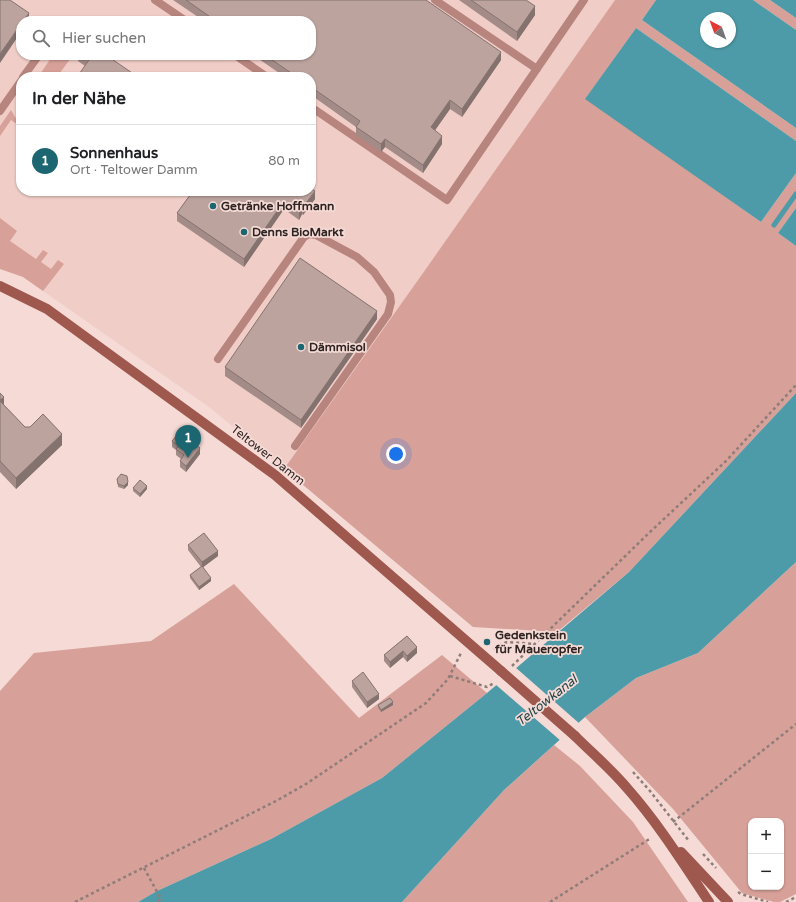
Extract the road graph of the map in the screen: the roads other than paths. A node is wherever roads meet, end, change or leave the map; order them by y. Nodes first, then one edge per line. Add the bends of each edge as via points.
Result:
1 (155, 0) edge
2 (435, 0) edge
3 (584, 0) edge
4 (179, 16) edge
5 (35, 60) edge
6 (242, 60) edge
7 (537, 69) junction
8 (27, 72) edge
9 (260, 72) edge
10 (16, 87) edge
11 (316, 110) edge
12 (0, 111) edge
13 (0, 286) edge
14 (218, 359) dead end
15 (295, 446) dead end
16 (662, 832) junction
17 (709, 902) edge
18 (728, 902) edge

1 - 4 lane
2 - 7 lane
3 - 7 lane
5 - 8 lane
6 - 9 lane
7 - 11 lane via 447,200
10 - 12 lane
13 - 16 main road, Teltower Damm, bridge via 47,309 275,475 575,736 628,788
14 - 15 lane via 309,234 316,234 357,257 374,272 390,295 388,314
16 - 17 main road
16 - 18 main road

